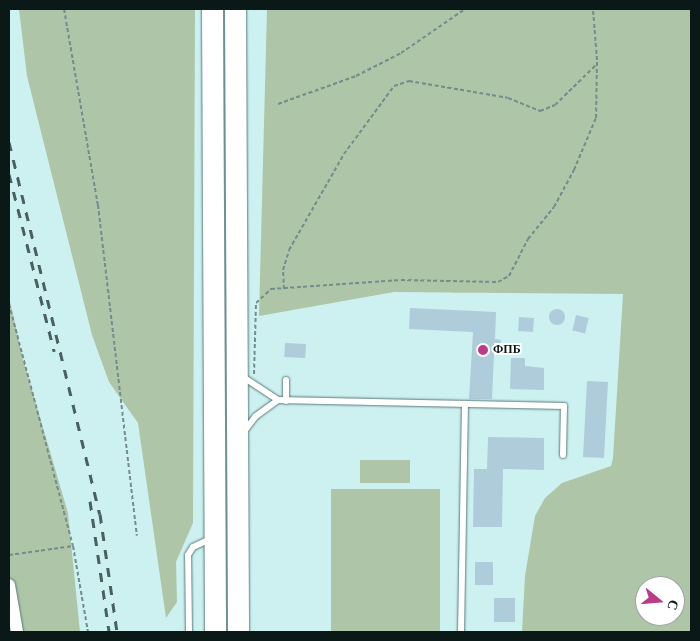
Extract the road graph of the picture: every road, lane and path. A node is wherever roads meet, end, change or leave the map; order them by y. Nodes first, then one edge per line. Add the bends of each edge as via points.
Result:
1 (64, 9) edge
2 (212, 9) edge
3 (235, 9) edge
4 (465, 9) edge
5 (593, 9) edge
6 (597, 64) junction
7 (278, 104) dead end
8 (284, 289) junction
9 (9, 304) edge
10 (237, 372) junction
11 (286, 380) dead end
12 (254, 387) junction
13 (278, 400) junction
14 (286, 401) junction
15 (465, 404) junction
16 (238, 443) junction
17 (563, 455) dead end
18 (137, 536) dead end
19 (215, 537) junction
20 (74, 546) junction
21 (9, 555) edge
22 (9, 585) edge
23 (17, 632) edge
24 (88, 632) edge
25 (189, 632) edge
26 (215, 632) edge
27 (238, 632) edge
28 (461, 632) edge

1 - 18 path via 98,205
2 - 19 highway
3 - 10 highway
4 - 7 path via 394,57 322,90
5 - 6 path
6 - 8 path via 554,105 540,110 508,98 409,81 394,86 344,154 289,250 283,270
6 - 8 path via 596,118 554,207 528,239 509,276 498,282 401,280
8 - 12 path via 271,290 256,303
9 - 20 path
10 - 12 lane
10 - 16 highway
11 - 14 lane
12 - 13 lane
13 - 14 lane
13 - 16 lane via 256,416
14 - 15 lane
15 - 17 lane via 564,406
15 - 28 lane
16 - 27 highway
19 - 25 lane via 190,550
19 - 26 highway
20 - 21 path
20 - 24 path
22 - 23 street

